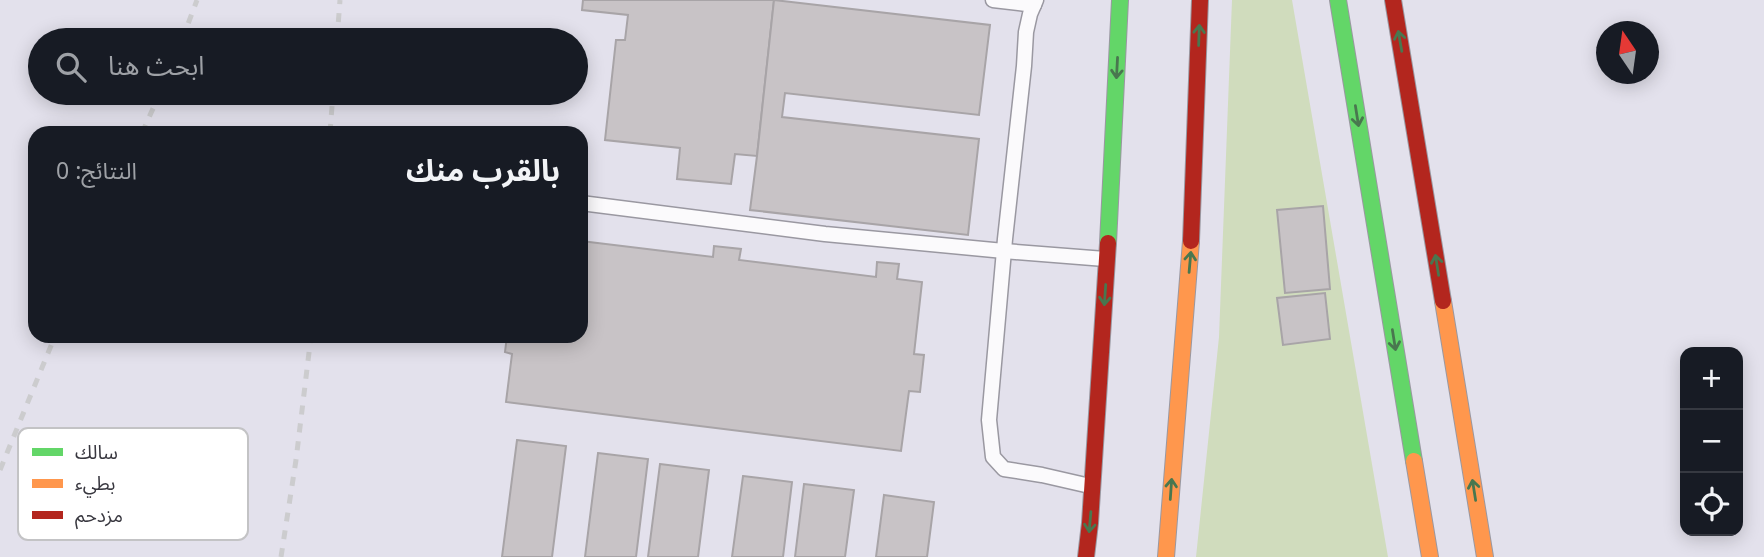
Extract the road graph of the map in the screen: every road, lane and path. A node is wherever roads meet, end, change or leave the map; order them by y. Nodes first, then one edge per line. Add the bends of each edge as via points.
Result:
1 (993, 0) edge
2 (1120, 0) edge
3 (1200, 0) edge
4 (1338, 0) edge
5 (1393, 0) edge
6 (1035, 2) edge
7 (588, 204) edge
8 (1004, 251) junction
9 (1107, 259) junction
10 (1092, 486) junction
11 (1086, 557) edge
12 (1166, 557) edge
13 (1430, 557) edge
14 (1485, 557) edge

1 - 6 lane
2 -> 9 street
12 -> 3 street via 1192,229
4 -> 13 street
14 -> 5 street
6 - 8 lane via 1026,32
7 - 8 lane
8 - 9 lane
8 - 10 lane via 989,419 993,457 1004,469
9 -> 10 street
10 -> 11 street

